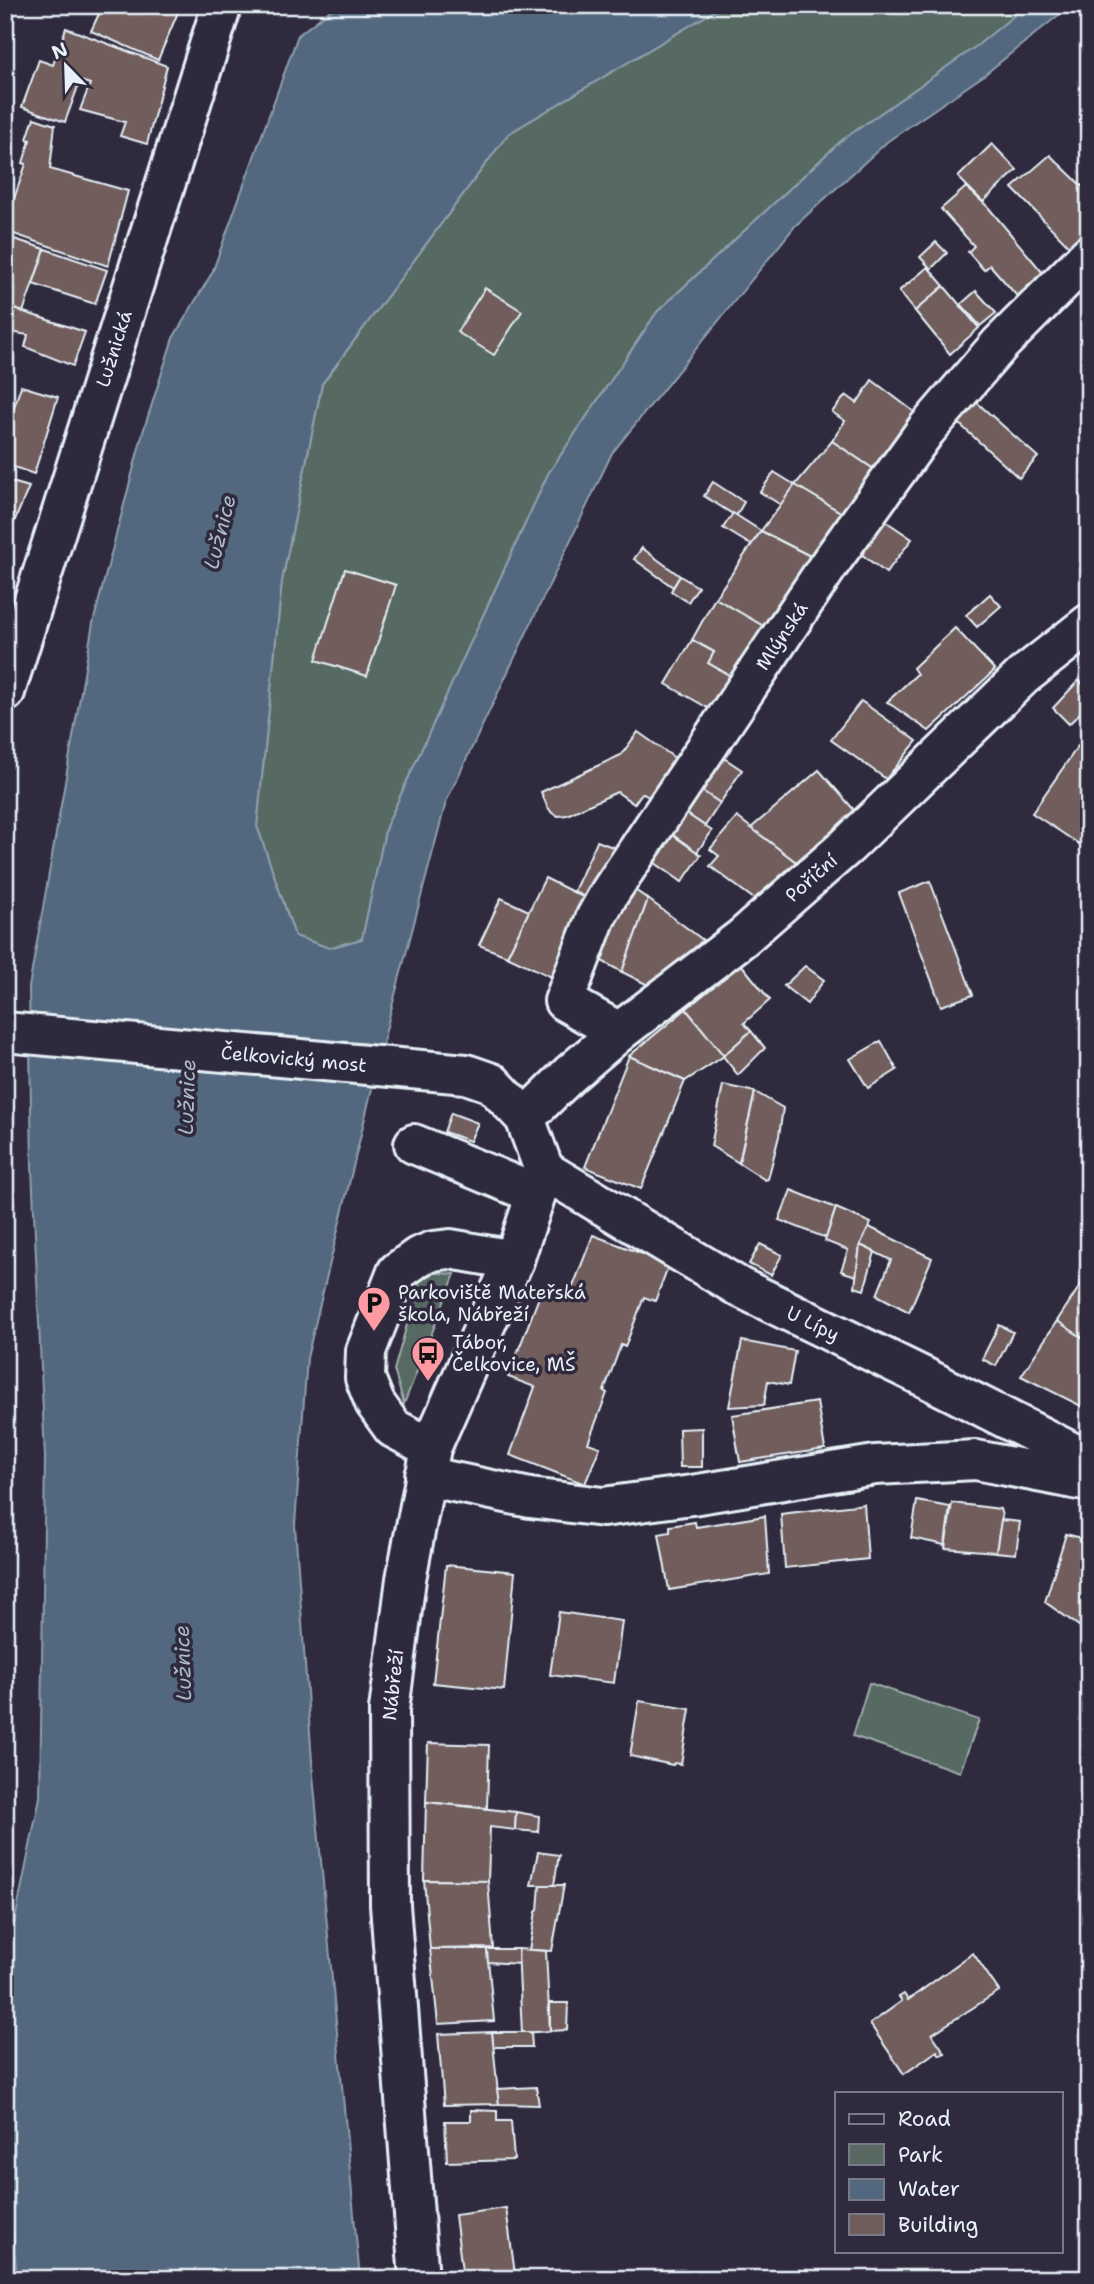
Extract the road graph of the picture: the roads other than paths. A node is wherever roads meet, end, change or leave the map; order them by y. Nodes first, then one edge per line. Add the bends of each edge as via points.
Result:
1 (222, 5) edge
2 (1089, 255) edge
3 (1089, 624) edge
4 (5, 692) edge
5 (619, 1031) junction
6 (5, 1032) edge
7 (525, 1118) junction
8 (414, 1144) dead end
9 (540, 1182) junction
10 (514, 1260) junction
11 (1089, 1461) edge
12 (428, 1462) junction
13 (1089, 1482) edge
14 (419, 2279) edge

1 - 4 street, Lužnická
2 - 5 street, Mlýnská via 999,344 926,430 830,563 610,892 596,916 564,1001
3 - 5 street, Poříční via 1023,676 847,846 742,938
5 - 7 street, Poříční
6 - 7 street, Čelkovický most via 466,1073 492,1083
7 - 9 street
8 - 9 street, U Lípy
9 - 10 street, Nábřeží
9 - 11 street, U Lípy
10 - 12 street, Nábřeží
10 - 12 street via 450,1249 418,1257 397,1272 366,1351 365,1378 393,1428
12 - 13 street via 530,1498 603,1507 875,1465 976,1460
12 - 14 street, Nábřeží via 406,1579 389,1710 390,1905

